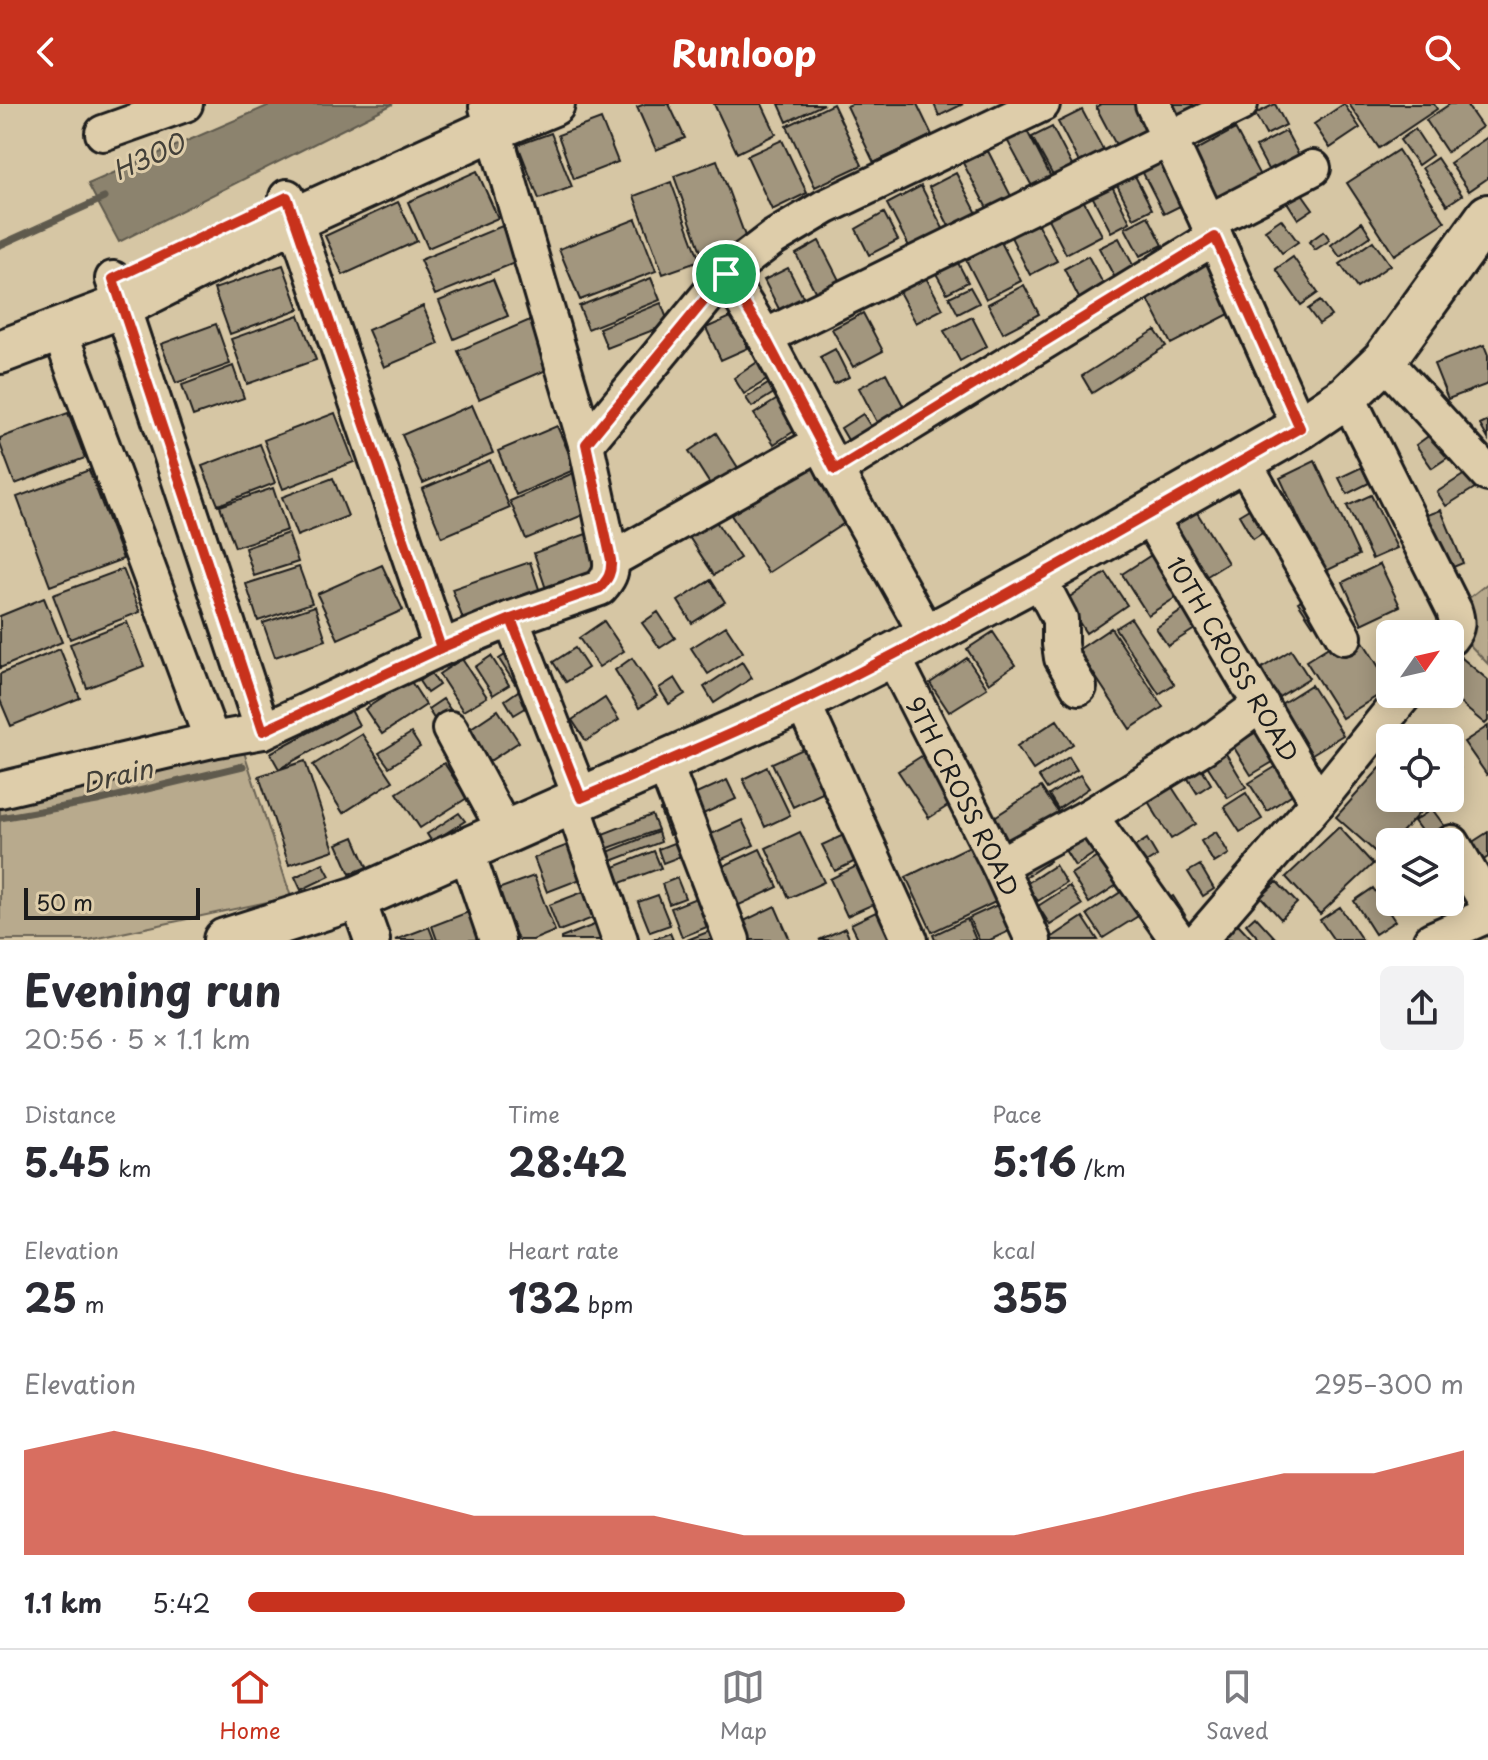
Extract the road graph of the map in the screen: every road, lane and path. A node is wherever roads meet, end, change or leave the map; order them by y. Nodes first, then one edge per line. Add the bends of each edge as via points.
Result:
1 (185, 104) edge
2 (553, 104) edge
3 (1042, 104) edge
4 (1153, 104) edge
5 (1240, 104) edge
6 (491, 113) edge
7 (103, 133) dead end
8 (1168, 140) junction
9 (1313, 168) dead end
10 (291, 208) junction
11 (1488, 216) edge
12 (1212, 229) junction
13 (726, 274) junction
14 (118, 293) junction
15 (0, 324) edge
16 (59, 330) junction
17 (765, 337) junction
18 (0, 352) edge
19 (1384, 360) junction
20 (1347, 396) junction
21 (1300, 428) junction
22 (586, 444) junction
23 (828, 457) junction
24 (1243, 461) junction
25 (1488, 474) edge
26 (1148, 514) junction
27 (611, 560) junction
28 (1038, 577) junction
29 (511, 619) junction
30 (1450, 620) edge
31 (1344, 637) dead end
32 (910, 645) junction
33 (441, 648) junction
34 (1079, 687) dead end
35 (802, 701) junction
36 (1261, 704) junction
37 (1394, 708) edge
38 (450, 729) dead end
39 (263, 731) junction
40 (212, 740) junction
41 (664, 763) junction
42 (1, 786) edge
43 (576, 800) junction
44 (1318, 802) junction
45 (1090, 816) junction
46 (505, 831) junction
47 (466, 850) junction
48 (1464, 863) edge
49 (999, 865) junction
50 (357, 898) junction
51 (1488, 904) edge
52 (1488, 915) edge
53 (225, 940) edge
54 (372, 940) edge
55 (497, 940) edge
56 (620, 940) edge
57 (732, 940) edge
58 (910, 940) edge
59 (1033, 940) edge
60 (1178, 940) edge
61 (1199, 940) edge
62 (1431, 940) edge

1 - 7 street
2 - 6 main road
3 - 13 street via 825,207
4 - 8 street
5 - 8 street
6 - 10 main road
6 - 22 street
8 - 12 street
8 - 17 street
9 - 12 street
10 - 14 main road
10 - 33 street
11 - 19 main road
12 - 21 street
12 - 23 street
13 - 17 street, 9TH CROSS ROAD
13 - 22 street
14 - 15 main road
14 - 16 main road
14 - 39 street
16 - 18 main road
16 - 40 street
17 - 23 street, 9TH CROSS ROAD
19 - 20 main road
19 - 25 street
20 - 21 main road
20 - 30 street
21 - 24 main road
22 - 27 street
23 - 27 street
23 - 32 street, 9TH CROSS ROAD
24 - 26 main road
24 - 31 street
26 - 28 main road
26 - 36 street, 10TH CROSS ROAD
27 - 29 street via 612,571 600,588
28 - 32 main road
28 - 34 street via 1060,619 1062,658
29 - 33 street
29 - 43 street
32 - 35 main road
32 - 49 street, 9TH CROSS ROAD
33 - 39 street
35 - 41 main road
35 - 58 street
36 - 44 street, 10TH CROSS ROAD
36 - 45 street via 1203,747
37 - 44 street
38 - 46 street
39 - 40 street
40 - 42 street
41 - 43 main road
41 - 57 street
43 - 46 main road
43 - 56 street
44 - 61 street
45 - 49 street
45 - 60 street
46 - 47 main road
47 - 50 main road
47 - 55 street
48 - 51 street
49 - 59 street, 9TH CROSS ROAD
50 - 53 main road
50 - 54 street
52 - 62 street

